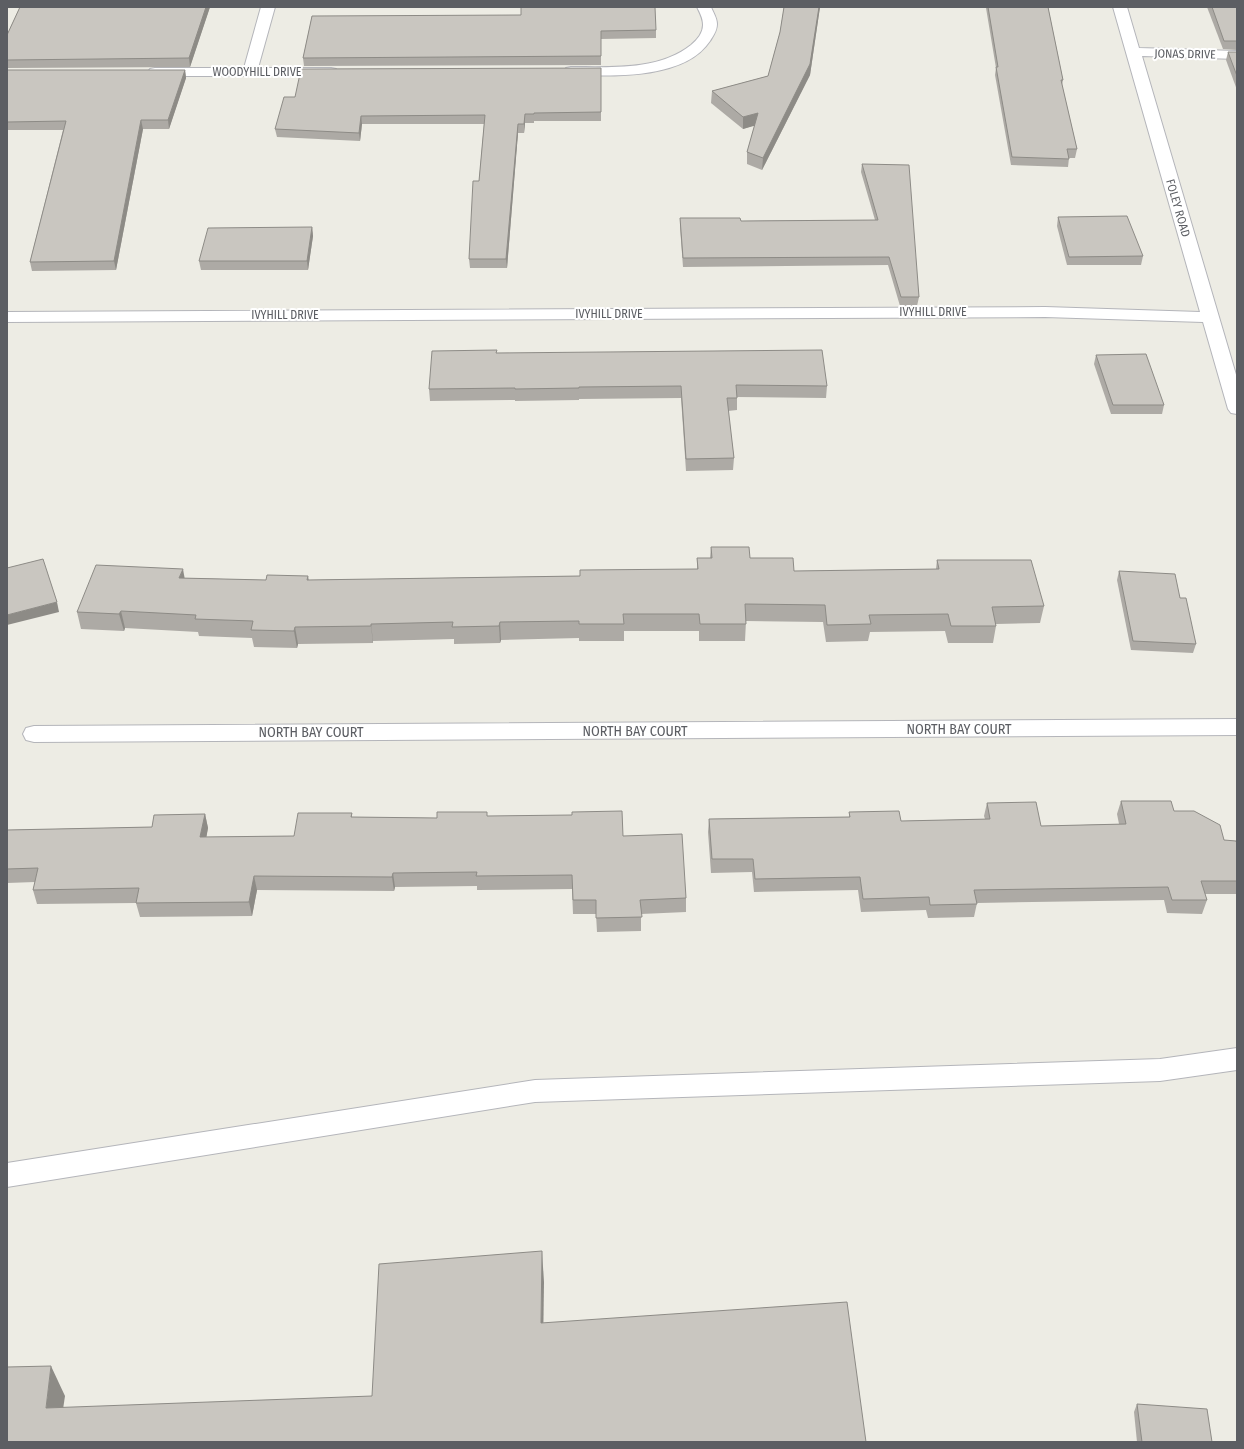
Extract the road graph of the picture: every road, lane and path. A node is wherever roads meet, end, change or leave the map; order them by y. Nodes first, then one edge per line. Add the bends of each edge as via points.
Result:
1 (268, 7) edge
2 (704, 7) edge
3 (1120, 7) edge
4 (1133, 52) junction
5 (1237, 55) edge
6 (559, 71) edge
7 (140, 72) edge
8 (250, 72) junction
9 (345, 72) edge
10 (7, 317) edge
11 (1210, 317) junction
12 (1237, 408) edge
13 (1237, 727) edge
14 (34, 734) dead end
15 (1237, 1059) edge
16 (7, 1175) edge

1 - 8 street
2 - 6 street via 710,25 706,39 695,50 677,60 642,69
3 - 4 street, FOLEY ROAD
4 - 5 street, JONAS DRIVE
4 - 11 street, FOLEY ROAD
7 - 8 street, WOODYHILL DRIVE
8 - 9 street, WOODYHILL DRIVE
10 - 11 street, IVYHILL DRIVE via 1046,312
11 - 12 street, FOLEY ROAD
13 - 14 street, NORTH BAY COURT
15 - 16 street via 1160,1070 535,1091

